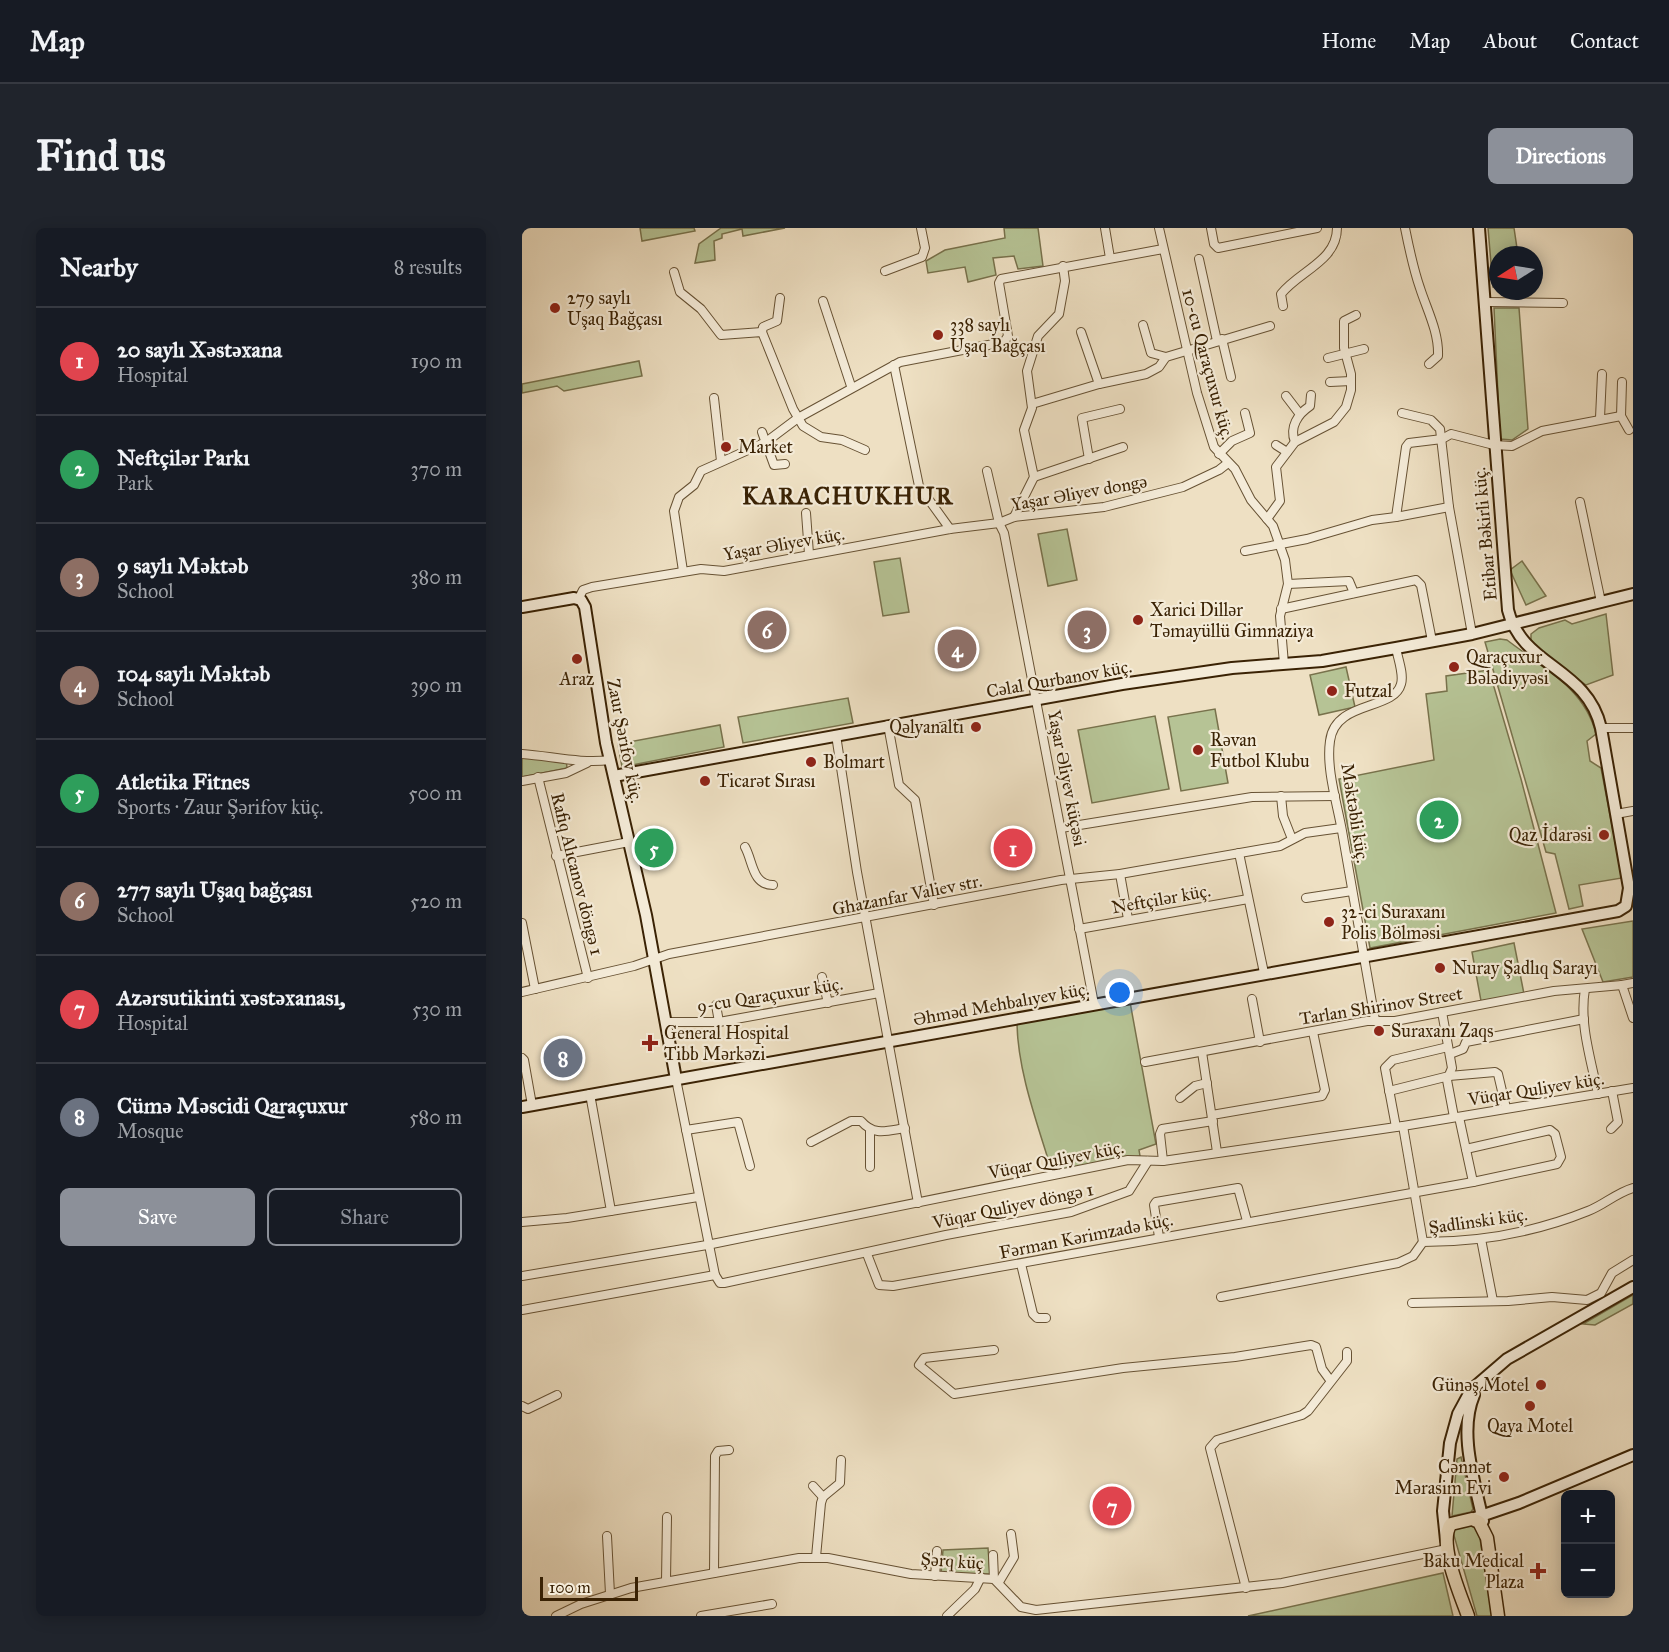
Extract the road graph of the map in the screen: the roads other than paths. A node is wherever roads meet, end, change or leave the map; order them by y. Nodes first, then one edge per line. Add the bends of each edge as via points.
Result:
1 (921, 228) edge
2 (1105, 228) edge
3 (1159, 228) edge
4 (1211, 228) edge
5 (1317, 228) edge
6 (1337, 228) edge
7 (1405, 228) edge
8 (1479, 228) edge
9 (1163, 249) junction
10 (1110, 258) junction
11 (1199, 259) dead end
12 (1063, 266) junction
13 (885, 271) dead end
14 (674, 272) dead end
15 (780, 298) dead end
16 (823, 301) dead end
17 (1486, 302) junction
18 (1563, 303) dead end
19 (1283, 306) dead end
20 (1356, 315) dead end
21 (1143, 325) dead end
22 (1270, 326) dead end
23 (762, 332) junction
24 (1081, 332) dead end
25 (1219, 340) junction
26 (1364, 349) dead end
27 (1187, 350) junction
28 (1345, 355) junction
29 (1166, 357) junction
30 (1328, 358) dead end
31 (1429, 364) dead end
32 (894, 365) junction
33 (1602, 374) dead end
34 (1231, 377) dead end
35 (1351, 381) junction
36 (1330, 382) dead end
37 (1622, 382) dead end
38 (1099, 384) junction
39 (851, 386) junction
40 (1311, 395) dead end
41 (1286, 396) dead end
42 (714, 398) dead end
43 (1032, 404) junction
44 (1120, 409) dead end
45 (1245, 413) dead end
46 (1299, 413) junction
47 (1402, 413) dead end
48 (1621, 416) junction
49 (798, 418) junction
50 (1600, 418) junction
51 (1629, 430) dead end
52 (762, 432) dead end
53 (1442, 439) junction
54 (766, 442) junction
55 (1295, 442) junction
56 (1276, 445) dead end
57 (1494, 445) junction
58 (1123, 447) dead end
59 (865, 450) dead end
60 (1287, 452) junction
61 (1219, 454) junction
62 (1089, 459) junction
63 (721, 461) junction
64 (1228, 463) junction
65 (785, 464) dead end
66 (987, 471) dead end
67 (1034, 477) junction
68 (1580, 502) dead end
69 (1449, 507) junction
70 (806, 513) dead end
71 (1014, 517) junction
72 (1396, 518) junction
73 (1267, 519) junction
74 (999, 523) junction
75 (950, 529) junction
76 (1280, 544) junction
77 (1245, 551) dead end
78 (809, 554) junction
79 (683, 571) junction
80 (1288, 584) junction
81 (1354, 593) junction
82 (1633, 594) edge
83 (579, 598) junction
84 (1601, 602) junction
85 (522, 607) edge
86 (1281, 609) junction
87 (1511, 624) junction
88 (1472, 634) junction
89 (1432, 641) junction
90 (1396, 648) junction
91 (1284, 664) junction
92 (1037, 700) junction
93 (888, 725) junction
94 (1601, 728) junction
95 (1633, 728) edge
96 (836, 735) junction
97 (522, 754) edge
98 (610, 760) junction
99 (587, 763) junction
100 (614, 776) junction
101 (538, 777) junction
102 (522, 780) edge
103 (1281, 796) junction
104 (1335, 796) junction
105 (1633, 811) edge
106 (1616, 814) junction
107 (1061, 828) junction
108 (1341, 828) junction
109 (1292, 839) junction
110 (629, 842) junction
111 (745, 847) dead end
112 (1239, 853) junction
113 (556, 856) junction
114 (1120, 874) junction
115 (1070, 880) junction
116 (773, 885) dead end
117 (1352, 891) junction
118 (1306, 898) dead end
119 (1248, 899) junction
120 (934, 905) junction
121 (1630, 907) edge
122 (865, 918) junction
123 (1128, 919) junction
124 (522, 922) edge
125 (1079, 929) junction
126 (1364, 955) junction
127 (655, 960) junction
128 (1264, 973) junction
129 (822, 977) dead end
130 (588, 978) junction
131 (1633, 983) edge
132 (1622, 985) junction
133 (535, 989) junction
134 (1585, 989) junction
135 (522, 992) edge
136 (879, 993) junction
137 (1252, 999) dead end
138 (828, 1003) junction
139 (1094, 1004) junction
140 (716, 1005) dead end
141 (1442, 1012) junction
142 (1633, 1018) edge
143 (1584, 1019) junction
144 (1376, 1020) junction
145 (666, 1022) junction
146 (719, 1022) junction
147 (1314, 1032) junction
148 (888, 1041) junction
149 (1260, 1042) junction
150 (1449, 1051) junction
151 (1202, 1052) junction
152 (522, 1059) edge
153 (1145, 1062) dead end
154 (1449, 1076) junction
155 (676, 1079) junction
156 (1207, 1083) junction
157 (1633, 1088) edge
158 (1389, 1091) junction
159 (1612, 1091) junction
160 (590, 1094) junction
161 (1598, 1094) junction
162 (1180, 1098) dead end
163 (527, 1106) edge
164 (1506, 1108) junction
165 (1457, 1117) junction
166 (1212, 1118) junction
167 (1400, 1127) junction
168 (905, 1128) junction
169 (1611, 1129) dead end
170 (686, 1130) junction
171 (870, 1131) junction
172 (811, 1142) dead end
173 (1466, 1149) junction
174 (1217, 1152) junction
175 (1148, 1161) junction
176 (1163, 1161) junction
177 (750, 1166) dead end
178 (870, 1167) dead end
179 (1473, 1182) junction
180 (1633, 1188) edge
181 (1415, 1193) junction
182 (698, 1197) junction
183 (918, 1203) junction
184 (611, 1211) junction
185 (1247, 1221) junction
186 (522, 1222) edge
187 (1160, 1237) junction
188 (1481, 1239) junction
189 (1424, 1242) junction
190 (707, 1245) junction
191 (867, 1254) junction
192 (1633, 1260) edge
193 (1021, 1264) junction
194 (715, 1275) junction
195 (522, 1276) edge
196 (1633, 1287) edge
197 (1221, 1297) dead end
198 (1492, 1301) junction
199 (1597, 1301) junction
200 (1412, 1303) dead end
201 (522, 1310) edge
202 (1046, 1318) dead end
203 (994, 1350) dead end
204 (1347, 1352) dead end
205 (1492, 1370) junction
206 (1330, 1380) junction
207 (557, 1395) dead end
208 (522, 1406) edge
209 (729, 1450) dead end
210 (1449, 1452) junction
211 (1470, 1453) junction
212 (1633, 1455) edge
213 (841, 1460) dead end
214 (813, 1486) dead end
215 (823, 1497) junction
216 (667, 1517) dead end
217 (1477, 1517) junction
218 (1011, 1534) dead end
219 (607, 1536) dead end
220 (1447, 1546) junction
221 (937, 1551) dead end
222 (993, 1555) dead end
223 (816, 1557) junction
224 (1492, 1566) junction
225 (714, 1573) junction
226 (1454, 1575) junction
227 (935, 1576) junction
228 (981, 1577) junction
229 (996, 1580) junction
230 (666, 1581) junction
231 (1246, 1588) junction
232 (610, 1594) junction
233 (772, 1604) dead end
234 (1021, 1606) junction
235 (556, 1616) edge
236 (701, 1616) edge
237 (946, 1616) edge
238 (1018, 1616) edge
239 (1462, 1616) edge
240 (1468, 1616) edge
241 (1498, 1616) edge
242 (1504, 1616) edge

1 - 13 street via 925,248 922,257
2 - 10 street
3 - 9 street, 10-cu Qaraçuxur küç.
4 - 5 street via 1218,248
6 - 19 street via 1337,240 1325,256 1281,294
7 - 31 street via 1433,322 1438,351
8 - 17 street, Etibar Bəkirli küç.
9 - 10 street
9 - 27 street, 10-cu Qaraçuxur küç.
10 - 12 street
11 - 25 street
12 - 32 street via 1001,279 1008,336 1004,342
12 - 43 street via 1065,281 1059,314 1038,336 1027,371
14 - 23 street via 680,292 701,309 721,335
15 - 23 street via 777,321 763,327
16 - 39 street
17 - 18 street
17 - 57 street, Etibar Bəkirli küç.
20 - 28 street via 1344,321
21 - 29 street via 1151,352
22 - 25 street
23 - 49 street
24 - 38 street
25 - 27 street
25 - 34 street
26 - 28 street
27 - 29 street
27 - 61 street, 10-cu Qaraçuxur küç. via 1203,414
28 - 30 street
28 - 35 street
29 - 38 street via 1154,371
32 - 39 street
32 - 75 street via 919,486
33 - 50 street
35 - 36 street
35 - 55 street via 1342,414 1330,425
37 - 48 street
38 - 43 street
39 - 49 street
40 - 46 street via 1310,406
41 - 46 street
42 - 63 street
43 - 67 street via 1024,430
44 - 62 street via 1082,418
45 - 61 street via 1250,433 1232,441
46 - 55 street via 1292,432
47 - 53 street via 1435,422
48 - 50 street
48 - 51 street
49 - 54 street
49 - 59 street via 811,432
50 - 57 street via 1533,433 1516,445
52 - 54 street
53 - 57 street via 1451,434
53 - 69 street
53 - 72 street via 1407,444
54 - 63 street
54 - 65 street via 774,465
55 - 60 street
56 - 60 street
57 - 87 street, Etibar Bəkirli küç. via 1504,583
58 - 62 street
60 - 73 street via 1276,467 1280,501
61 - 64 street, 10-cu Qaraçuxur küç.
62 - 67 street
63 - 79 street via 698,474 694,485 679,497 675,506
64 - 71 street, Yaşar Əliyev dongə via 1197,482 1168,492 1104,507
64 - 73 street, 10-cu Qaraçuxur küç.
66 - 74 street, Yaşar Əliyev küçəsi
67 - 71 street
68 - 84 street
69 - 72 street
69 - 88 street
70 - 78 street
71 - 74 street, Yaşar Əliyev dongə
72 - 76 street via 1372,520
73 - 76 street, 10-cu Qaraçuxur küç.
74 - 75 street, Yaşar Əliyev küç.
74 - 92 street, Yaşar Əliyev küçəsi
75 - 78 street, Yaşar Əliyev küç.
76 - 77 street
76 - 80 street, 10-cu Qaraçuxur küç.
78 - 79 street, Yaşar Əliyev küç. via 724,571
79 - 83 street, Yaşar Əliyev küç. via 592,586
80 - 81 street via 1349,581
80 - 86 street, 10-cu Qaraçuxur küç.
81 - 86 street
81 - 89 street via 1419,581
82 - 84 street, Cəlal Qurbanov küç.
83 - 85 street
83 - 98 street, Zaur Şərifov küç. via 587,614
84 - 87 street, Cəlal Qurbanov küç.
86 - 91 street, 10-cu Qaraçuxur küç.
87 - 88 street, Cəlal Qurbanov küç.
87 - 94 street, Etibar Bəkirli küç. via 1533,651 1582,688 1593,704
88 - 89 street, Cəlal Qurbanov küç.
89 - 90 street, Cəlal Qurbanov küç.
90 - 91 street, Cəlal Qurbanov küç.
90 - 104 street, Məktəbli küç. via 1401,677 1397,692 1351,712 1332,734 1330,756
91 - 92 street, Cəlal Qurbanov küç. via 1221,669
92 - 93 street, Cəlal Qurbanov küç.
92 - 107 street, Yaşar Əliyev küçəsi
93 - 96 street, Cəlal Qurbanov küç.
93 - 120 street via 899,785 915,800
94 - 95 street
94 - 106 street, Etibar Bəkirli küç.
96 - 100 street, Cəlal Qurbanov küç.
96 - 122 street
97 - 99 street via 568,757
98 - 99 street
98 - 100 street, Zaur Şərifov küç.
99 - 101 street via 566,773
100 - 110 street, Zaur Şərifov küç.
101 - 102 street
101 - 113 street, Rafiq Alıcanov döngə 1
103 - 104 street
103 - 107 street via 1252,797
103 - 109 street
104 - 108 street, Məktəbli küç.
105 - 106 street
106 - 121 street, Etibar Bəkirli küç.
107 - 115 street, Yaşar Əliyev küçəsi
108 - 109 street, Ghazanfar Valiev str. via 1305,833
108 - 117 street, Məktəbli küç.
109 - 112 street, Ghazanfar Valiev str. via 1280,846
110 - 113 street
110 - 127 street, Zaur Şərifov küç.
111 - 116 street via 755,874 767,885
112 - 114 street, Ghazanfar Valiev str.
112 - 119 street
113 - 130 street, Rafiq Alıcanov döngə 1
114 - 115 street, Ghazanfar Valiev str.
114 - 123 street
115 - 120 street, Ghazanfar Valiev str.
115 - 125 street, Yaşar Əliyev küçəsi
117 - 118 street
117 - 126 street, Məktəbli küç.
119 - 123 street, Neftçilər küç.
119 - 128 street
120 - 122 street, Ghazanfar Valiev str.
121 - 126 street, Əhməd Mehbalıyev küç.
122 - 127 street, Ghazanfar Valiev str. via 669,954
122 - 136 street
123 - 125 street, Neftçilər küç.
124 - 133 street
125 - 139 street, Yaşar Əliyev küçəsi
126 - 128 street, Əhməd Mehbalıyev küç.
126 - 144 street, Məktəbli küç.
127 - 130 street, Ghazanfar Valiev str.
127 - 145 street, Zaur Şərifov küç.
128 - 139 street, Əhməd Mehbalıyev küç.
129 - 138 street
130 - 133 street, Ghazanfar Valiev str.
131 - 132 street
132 - 134 street, Tarlan Shirinov Street
132 - 142 street
133 - 135 street, Ghazanfar Valiev str.
134 - 141 street, Tarlan Shirinov Street
134 - 143 street
136 - 138 street, 9-cu Qaraçuxur küç.
136 - 148 street
137 - 149 street
138 - 146 street, 9-cu Qaraçuxur küç.
139 - 148 street, Əhməd Mehbalıyev küç.
140 - 146 street
141 - 144 street, Tarlan Shirinov Street via 1395,1021
141 - 150 street
143 - 150 street via 1466,1042 1463,1049
143 - 161 street
144 - 147 street, Tarlan Shirinov Street
145 - 146 street, 9-cu Qaraçuxur küç.
145 - 155 street, Zaur Şərifov küç.
147 - 149 street, Tarlan Shirinov Street
147 - 166 street via 1325,1090 1322,1096
148 - 155 street, Əhməd Mehbalıyev küç.
148 - 168 street
149 - 151 street, Tarlan Shirinov Street
150 - 154 street
150 - 158 street via 1389,1062 1385,1068
151 - 153 street, Tarlan Shirinov Street
151 - 156 street
152 - 163 street
154 - 158 street
154 - 164 street via 1495,1072
154 - 165 street
155 - 160 street, Əhməd Mehbalıyev küç.
155 - 170 street, Zaur Şərifov küç.
156 - 162 street via 1195,1086
156 - 166 street
157 - 159 street, Vüqar Quliyev küç.
158 - 167 street
159 - 161 street, Vüqar Quliyev küç.
159 - 169 street via 1618,1122
160 - 163 street, Əhməd Mehbalıyev küç.
160 - 184 street
161 - 164 street, Vüqar Quliyev küç.
164 - 165 street, Vüqar Quliyev küç.
165 - 167 street, Vüqar Quliyev küç.
165 - 173 street
166 - 174 street
166 - 176 street via 1162,1129
167 - 174 street, Vüqar Quliyev küç.
167 - 181 street
168 - 171 street
168 - 183 street
170 - 177 street via 738,1122
170 - 182 street, Zaur Şərifov küç.
171 - 172 street via 861,1121 850,1121
171 - 178 street
173 - 179 street
173 - 179 street, Fərman Kərimzadə küç. via 1550,1130 1555,1134 1561,1157 1557,1164
174 - 176 street, Vüqar Quliyev küç.
175 - 176 street, Vüqar Quliyev küç.
175 - 183 street, Vüqar Quliyev küç. via 1128,1161
175 - 191 street, Vüqar Quliyev döngə 1 via 1129,1191 1098,1204
179 - 181 street, Fərman Kərimzadə küç.
180 - 188 street, Şadlinski küç. via 1588,1211 1548,1225
181 - 185 street, Fərman Kərimzadə küç.
181 - 189 street
182 - 184 street
182 - 190 street, Zaur Şərifov küç.
183 - 190 street, Vüqar Quliyev küç.
184 - 186 street
185 - 187 street, Fərman Kərimzadə küç.
185 - 187 street via 1238,1188 1167,1200 1154,1205
187 - 193 street, Fərman Kərimzadə küç.
188 - 189 street, Şadlinski küç.
188 - 198 street
189 - 197 street, Şadlinski küç. via 1413,1256 1398,1263
190 - 194 street, Zaur Şərifov küç.
190 - 195 street, Vüqar Quliyev küç.
191 - 193 street, Fərman Kərimzadə küç. via 879,1284 886,1286
191 - 194 street via 724,1283
192 - 199 street via 1612,1273
193 - 202 street via 1033,1314
194 - 201 street
196 - 199 street
198 - 199 street via 1552,1297
198 - 200 street
199 - 205 street
203 - 206 street via 924,1358 919,1365 954,1394 1311,1345 1316,1347 1322,1369
204 - 206 street via 1347,1360
205 - 210 street via 1464,1402
205 - 211 street via 1474,1395 1469,1410
206 - 231 street via 1302,1415 1217,1440 1210,1448
207 - 208 street via 528,1409
209 - 225 street via 718,1451 715,1456
210 - 211 street via 1460,1444
210 - 220 street via 1443,1511
211 - 217 street
212 - 217 street
213 - 215 street via 840,1483
214 - 215 street
215 - 223 street
216 - 230 street
217 - 220 main road via 1451,1524 1446,1532
217 - 224 main road via 1487,1538
218 - 229 street via 1014,1557
219 - 232 street
220 - 226 main road
220 - 231 street
221 - 227 street
222 - 229 street
223 - 225 street, Şərq küç
223 - 227 street, Şərq küç
224 - 241 main road
224 - 242 street
225 - 230 street, Şərq küç
226 - 239 street
226 - 240 main road
227 - 228 street, Şərq küç
228 - 229 street, Şərq küç
228 - 237 street via 975,1589
229 - 234 street, Şərq küç
230 - 232 street, Şərq küç
231 - 234 street via 1052,1608
232 - 235 street, Şərq küç
233 - 236 street
234 - 238 street

